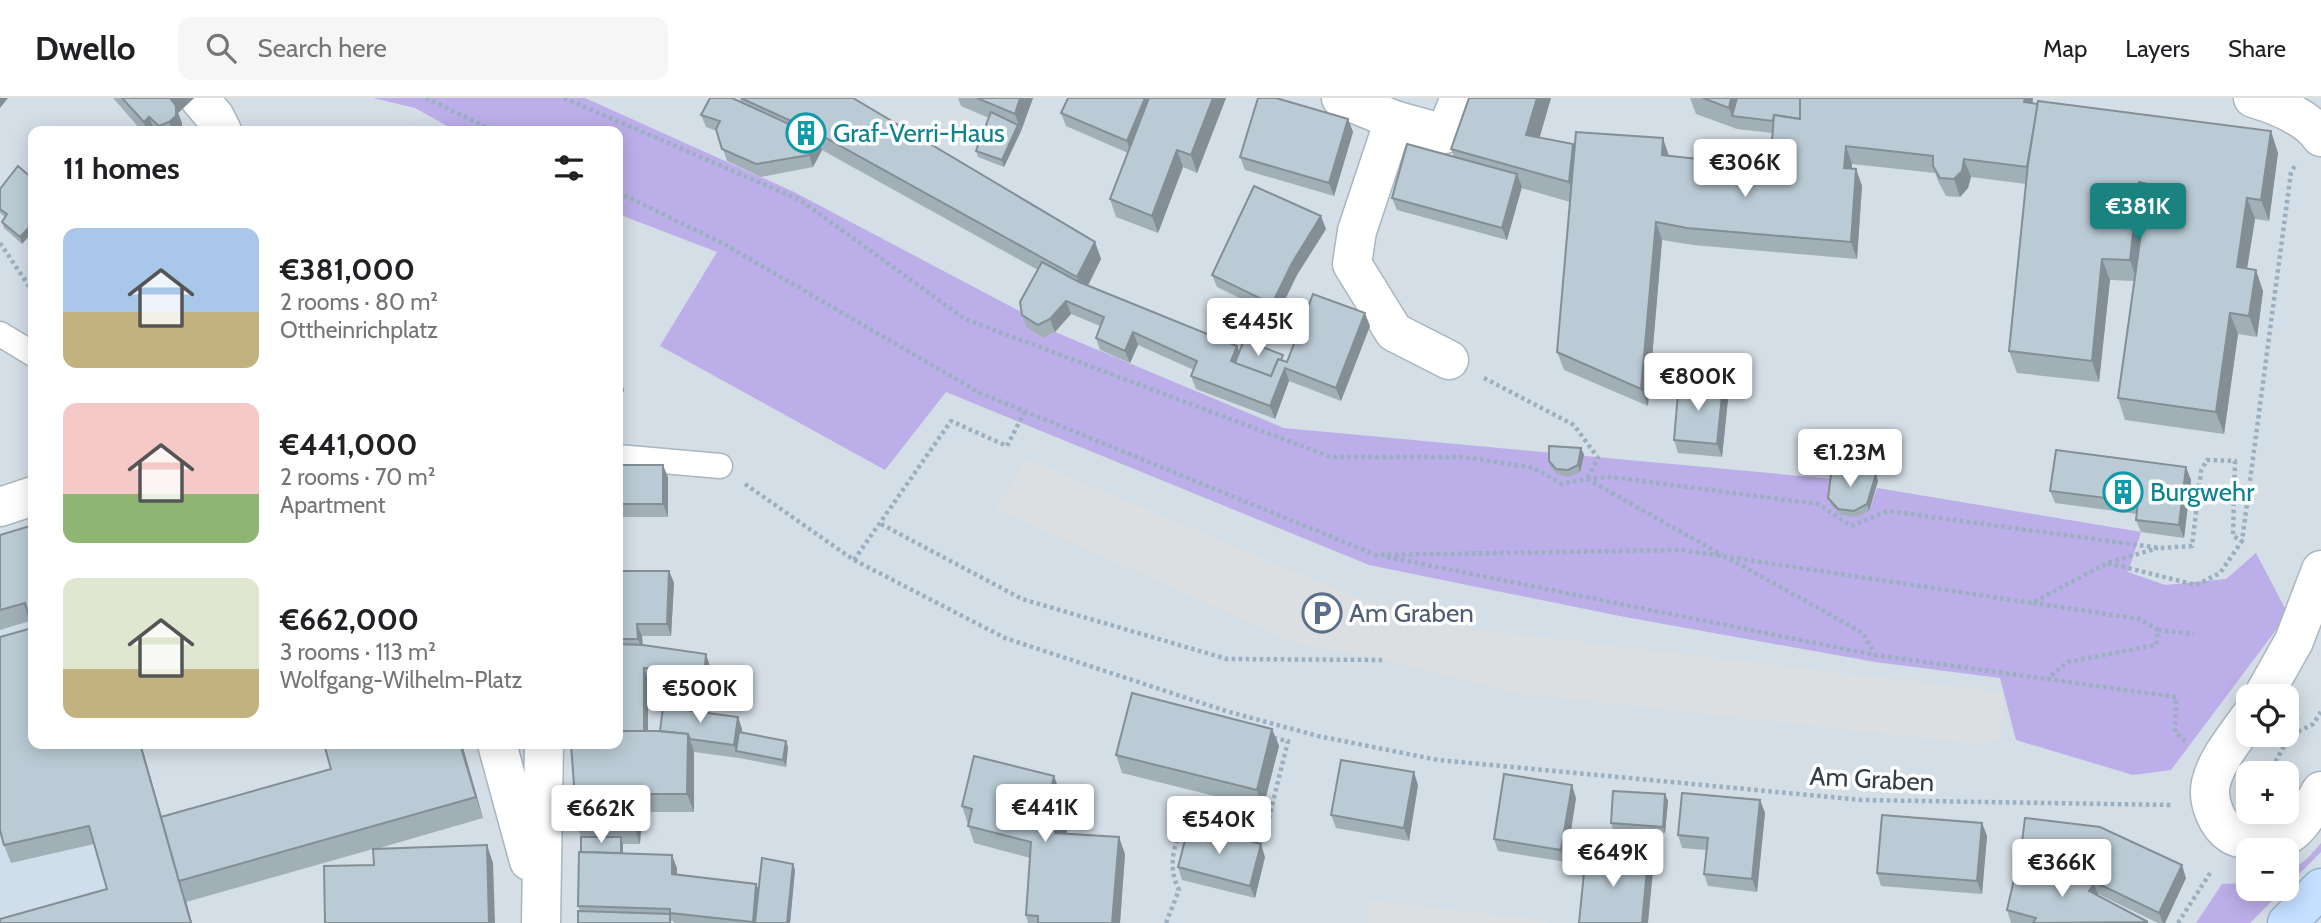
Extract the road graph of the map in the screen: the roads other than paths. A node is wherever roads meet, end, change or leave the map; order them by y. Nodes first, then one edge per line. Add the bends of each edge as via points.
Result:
1 (199, 98) edge
2 (1341, 98) edge
3 (1460, 98) edge
4 (2253, 98) edge
5 (1394, 120) junction
6 (220, 126) edge
7 (2318, 134) edge
8 (0, 334) edge
9 (28, 351) edge
10 (1449, 360) road end
11 (623, 457) edge
12 (720, 466) road end
13 (28, 498) edge
14 (0, 507) edge
15 (2321, 570) edge
16 (2270, 684) edge
17 (2236, 741) edge
18 (498, 749) edge
19 (544, 749) edge
20 (2321, 791) edge
21 (2321, 888) edge
22 (540, 911) edge
23 (2287, 923) edge

1 - 6 street
2 - 5 street
3 - 5 street via 1445,134
4 - 7 street via 2277,106
5 - 10 street via 1357,231 1352,264 1394,332
8 - 9 lane
11 - 12 lane
13 - 14 street
15 - 16 street via 2294,641
17 - 20 street via 2213,783 2212,808 2234,836 2273,839 2290,833
18 - 22 street
19 - 22 street
21 - 23 main road

